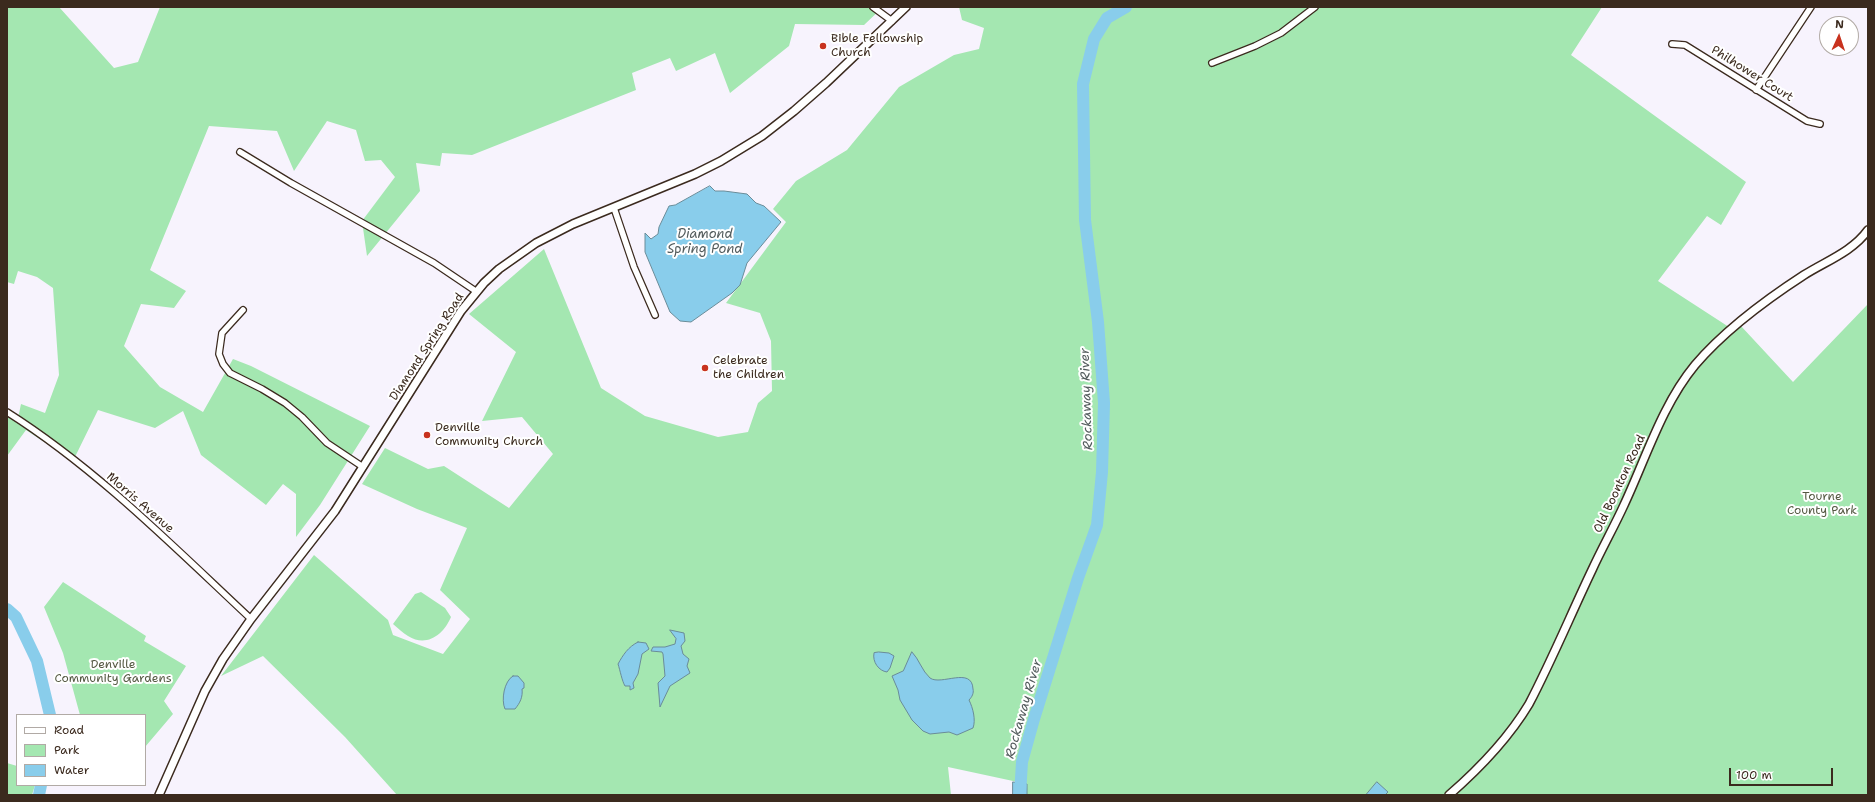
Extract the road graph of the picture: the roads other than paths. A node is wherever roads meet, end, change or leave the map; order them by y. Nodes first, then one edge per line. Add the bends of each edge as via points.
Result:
1 (873, 7) edge
2 (906, 7) edge
3 (1315, 7) edge
4 (1811, 7) edge
5 (892, 21) junction
6 (1672, 44) dead end
7 (1212, 63) dead end
8 (1756, 90) junction
9 (1820, 124) dead end
10 (240, 152) dead end
11 (614, 208) junction
12 (1868, 230) edge
13 (477, 292) junction
14 (243, 310) dead end
15 (655, 316) dead end
16 (7, 412) edge
17 (363, 467) junction
18 (251, 619) junction
19 (159, 795) edge
20 (1449, 795) edge

1 - 5 street
2 - 5 street, Diamond Spring Road
3 - 7 street via 1281,32 1255,46
4 - 8 street
5 - 11 street, Diamond Spring Road via 794,111 762,136 738,152 701,170
6 - 8 street, Philhower Court via 1685,45
8 - 9 street, Philhower Court via 1807,121
10 - 13 street via 434,263
11 - 13 street, Diamond Spring Road via 573,224 536,243 508,262
11 - 15 street via 634,267
12 - 20 street, Old Boonton Road via 1849,249 1820,264 1776,294 1712,348 1694,367 1656,432 1624,506 1592,568 1529,704 1498,747 1471,777
13 - 17 street, Diamond Spring Road via 462,310
14 - 17 street via 222,333 220,354 223,364 230,373 285,403 302,416 327,443
16 - 18 street, Morris Avenue via 45,438 120,498
17 - 18 street, Diamond Spring Road via 335,512
18 - 19 street, Diamond Spring Road via 205,690

